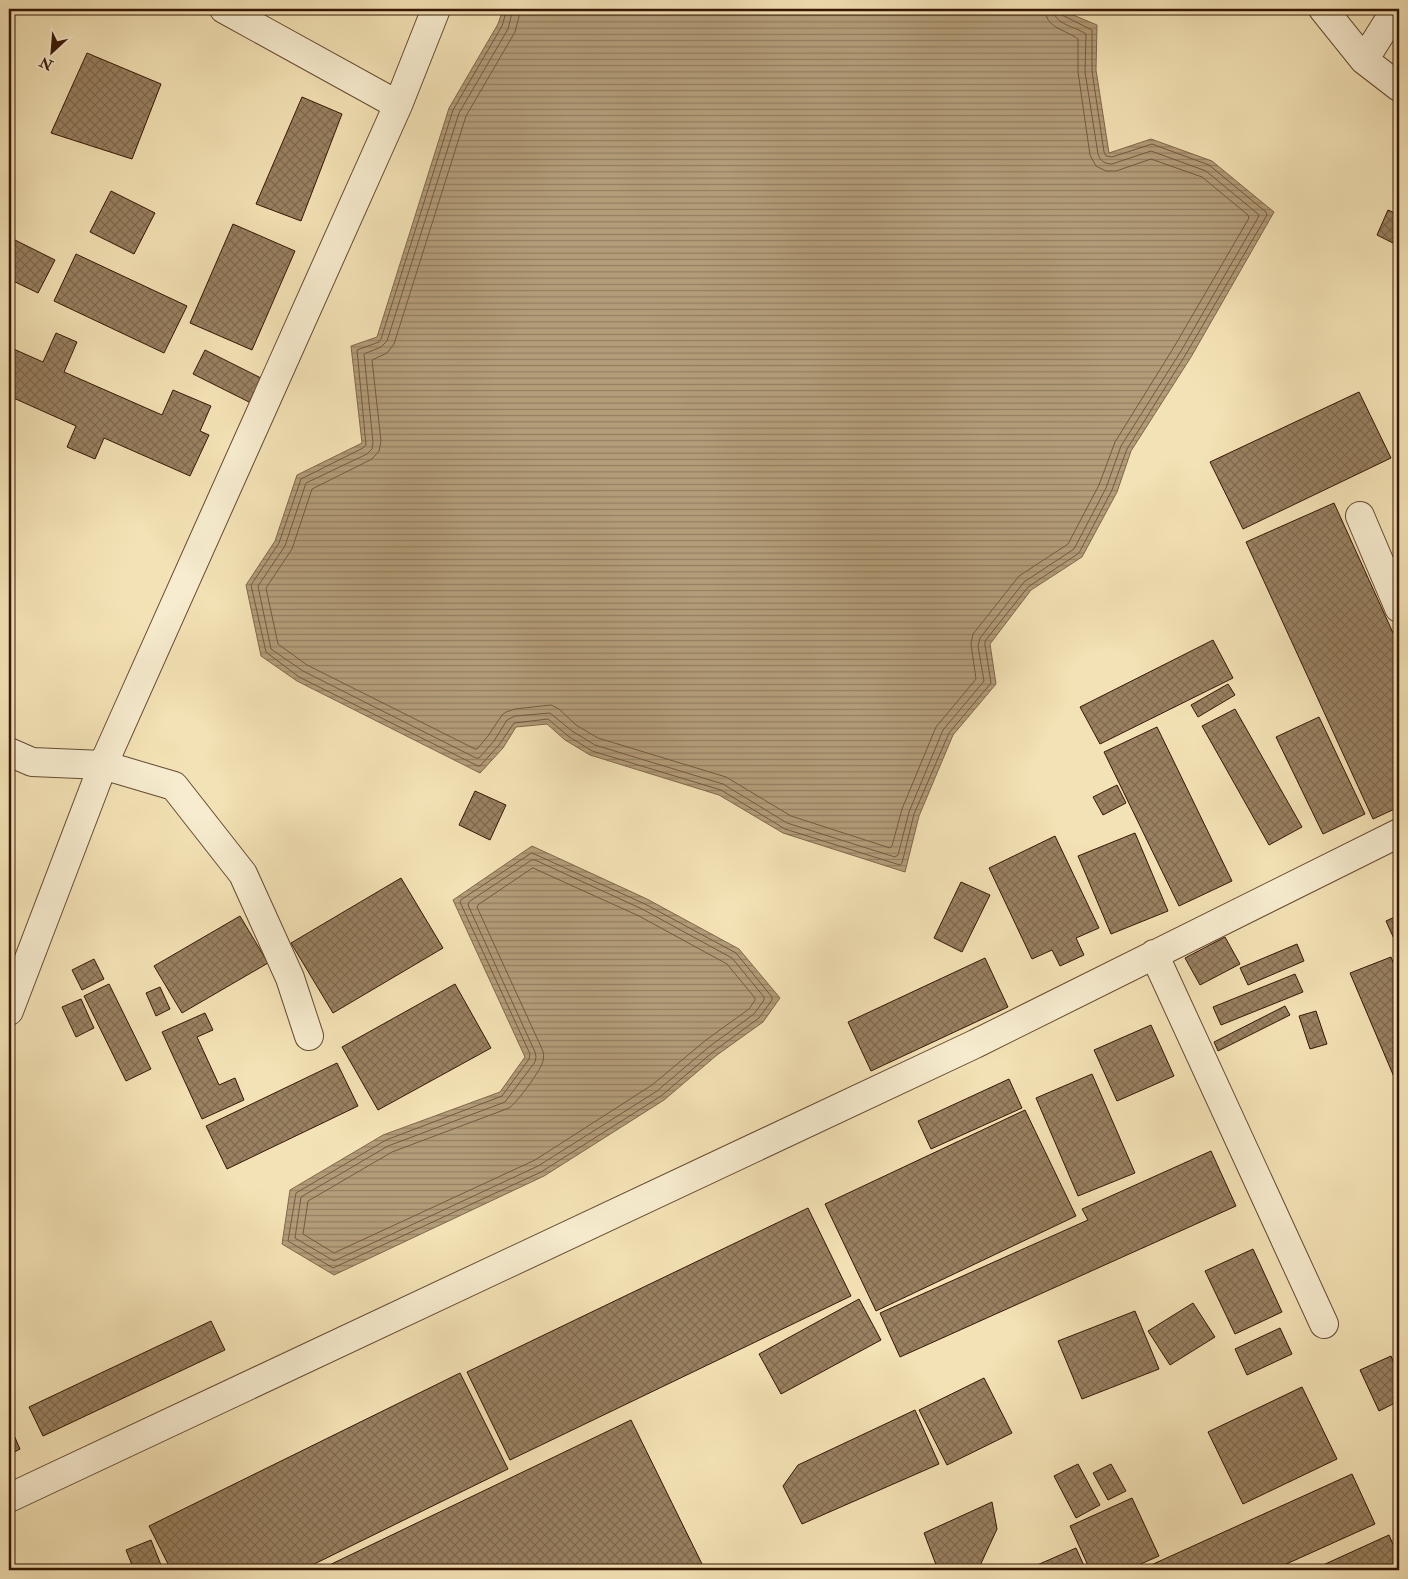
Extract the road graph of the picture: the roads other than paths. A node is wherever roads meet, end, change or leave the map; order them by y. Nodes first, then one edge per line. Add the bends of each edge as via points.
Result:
1 (224, 9) edge
2 (436, 9) edge
3 (1323, 9) edge
4 (1396, 9) edge
5 (1364, 60) junction
6 (1399, 87) edge
7 (398, 105) junction
8 (1360, 516) dead end
9 (1399, 608) edge
10 (9, 752) edge
11 (103, 764) junction
12 (1399, 833) edge
13 (1154, 954) junction
14 (9, 1011) edge
15 (309, 1036) dead end
16 (1324, 1324) dead end
17 (9, 1498) edge

1 - 7 street
2 - 7 street
3 - 5 street
4 - 5 street
5 - 6 street
7 - 11 street
8 - 9 street
10 - 11 street via 32,762
11 - 14 street
11 - 15 street via 174,786 242,874 290,978
12 - 13 street
13 - 16 street
13 - 17 street via 975,1044

